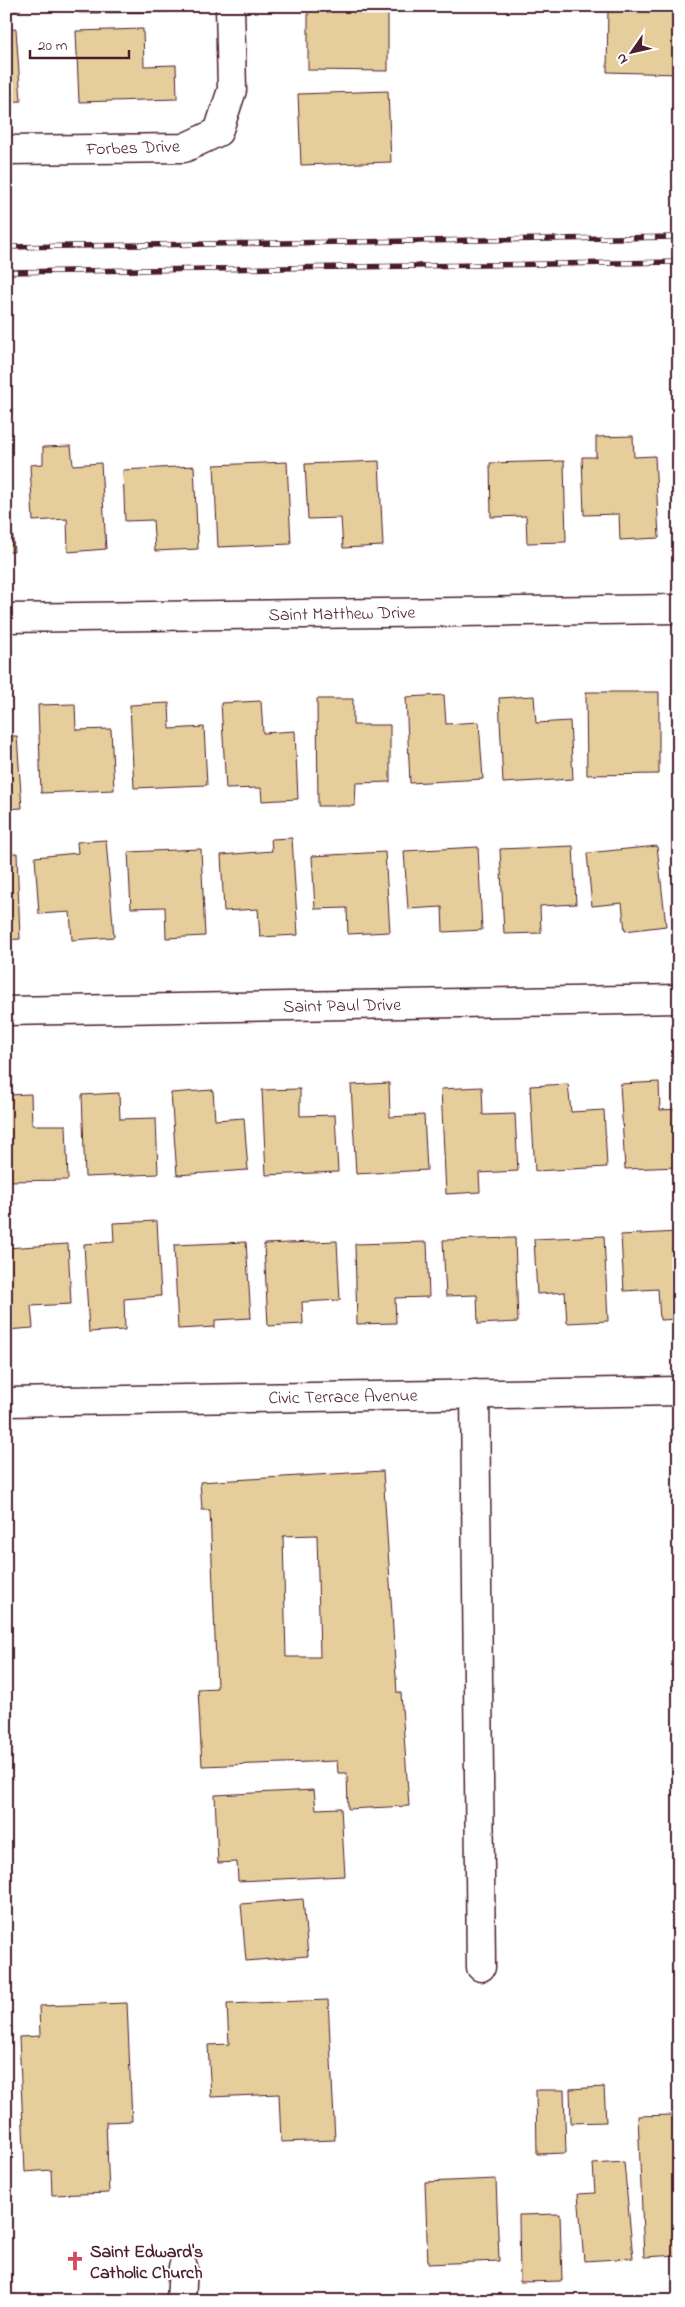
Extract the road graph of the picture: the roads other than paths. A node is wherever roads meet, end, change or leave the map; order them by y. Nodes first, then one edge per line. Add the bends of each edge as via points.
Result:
1 (230, 6) edge
2 (6, 150) edge
3 (679, 609) edge
4 (6, 618) edge
5 (679, 998) edge
6 (6, 1011) edge
7 (679, 1391) edge
8 (475, 1394) junction
9 (6, 1402) edge
10 (481, 1966) dead end
11 (183, 2267) dead end
12 (181, 2301) edge

1 - 2 street, Forbes Drive via 232,90 218,132 184,148
3 - 4 street, Saint Matthew Drive
5 - 6 street, Saint Paul Drive
7 - 8 street, Civic Terrace Avenue
8 - 9 street, Civic Terrace Avenue
8 - 10 street
11 - 12 street

